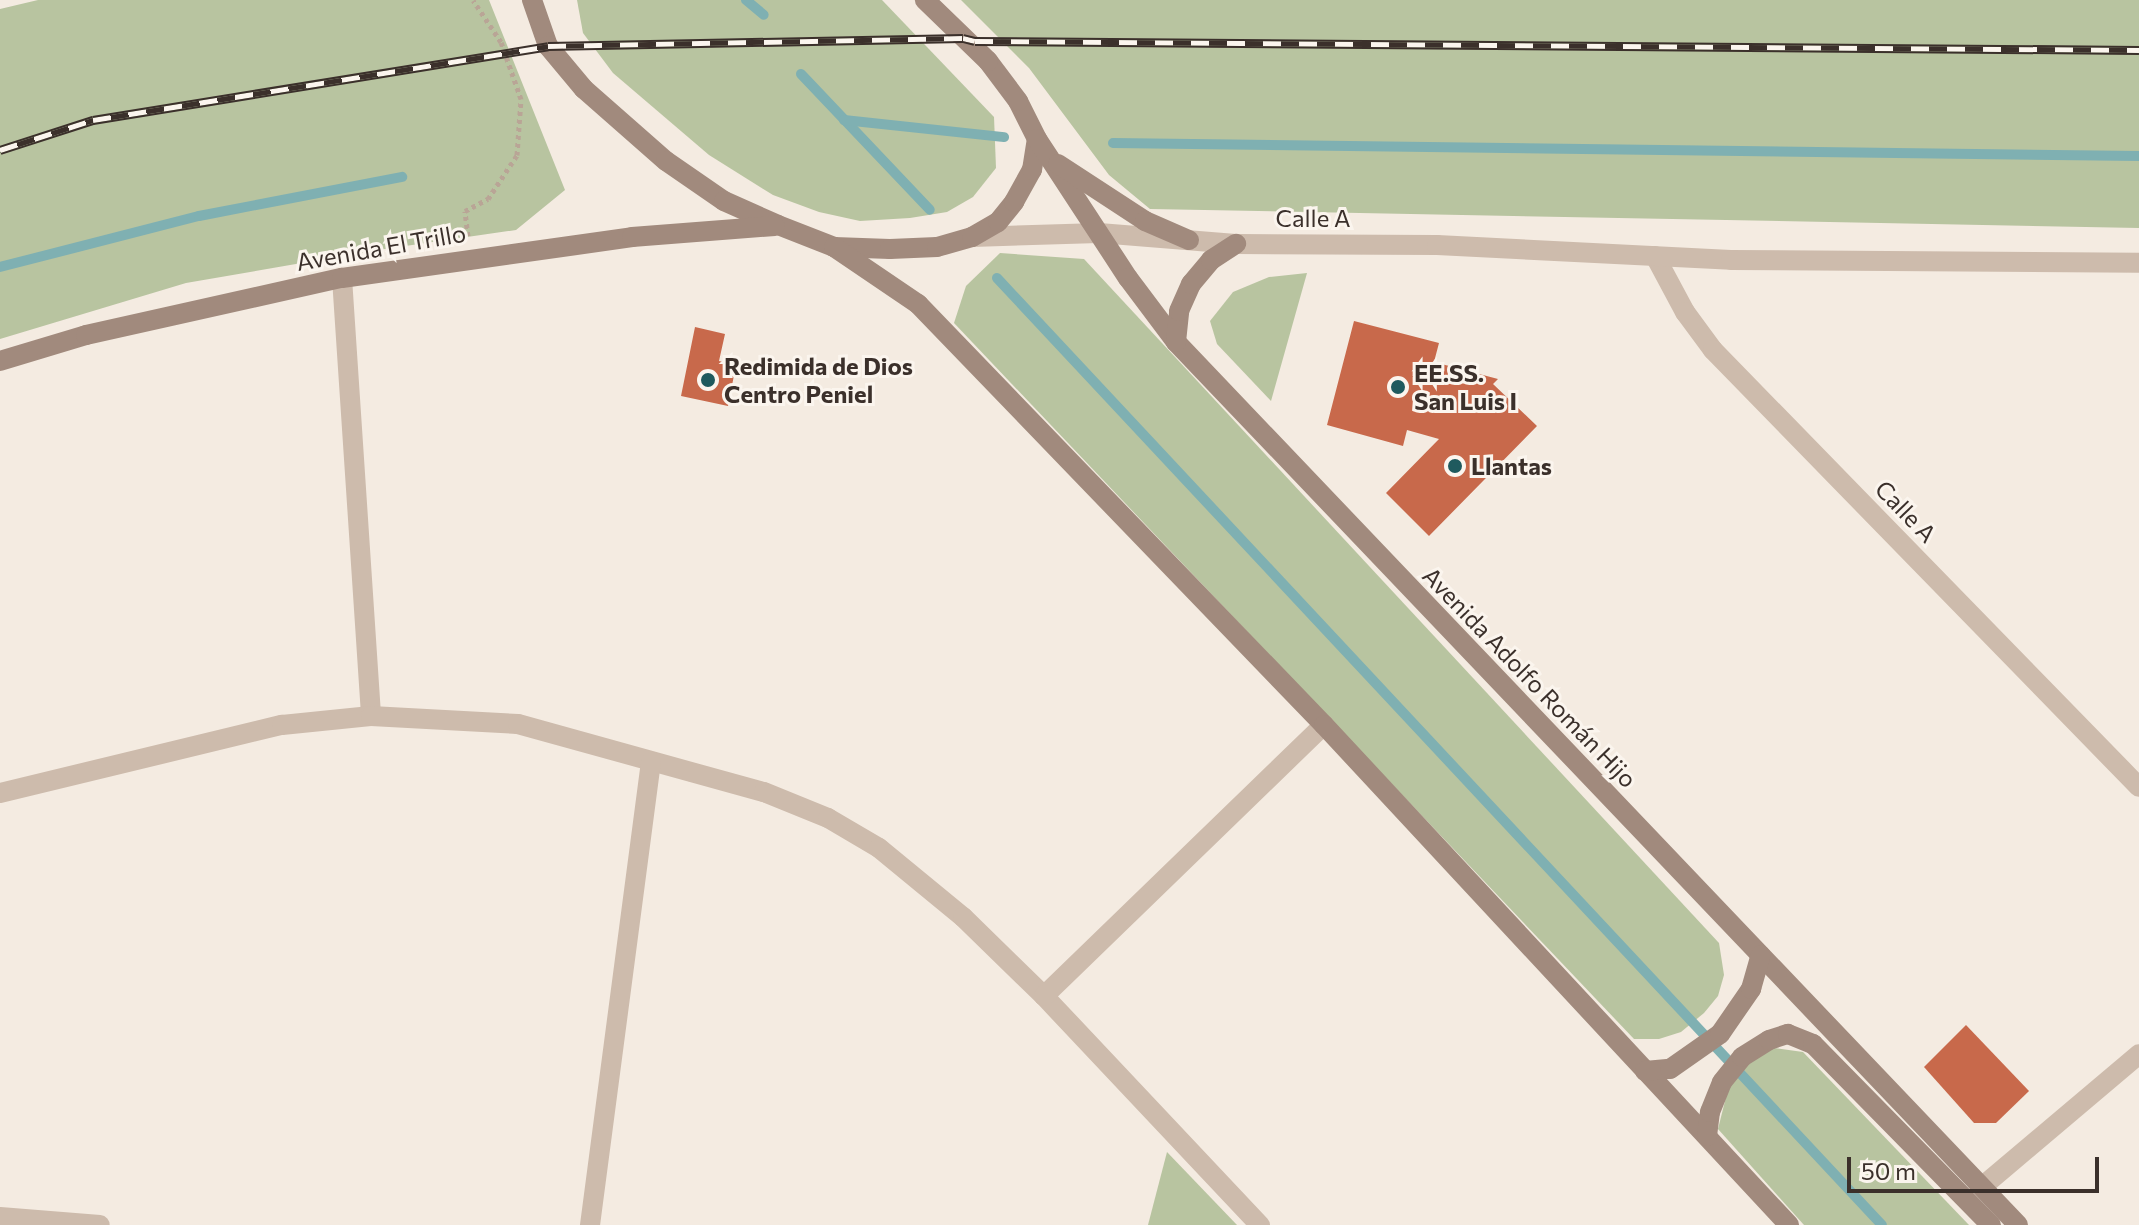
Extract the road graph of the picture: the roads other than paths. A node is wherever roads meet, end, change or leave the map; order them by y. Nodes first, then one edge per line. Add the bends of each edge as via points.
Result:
1 (925, 0) edge
2 (531, 3) edge
3 (1037, 139) junction
4 (1051, 159) junction
5 (778, 225) junction
6 (1099, 233) junction
7 (972, 237) junction
8 (1189, 240) junction
9 (1236, 244) junction
10 (834, 247) junction
11 (1655, 256) junction
12 (2139, 263) edge
13 (342, 278) junction
14 (1176, 342) junction
15 (0, 361) edge
16 (371, 716) junction
17 (1324, 725) junction
18 (651, 762) junction
19 (2137, 781) edge
20 (0, 793) edge
21 (1761, 955) junction
22 (1044, 996) junction
23 (2139, 1054) edge
24 (1645, 1071) junction
25 (1707, 1136) junction
26 (1983, 1186) junction
27 (0, 1217) edge
28 (100, 1225) edge
29 (590, 1225) edge
30 (1260, 1225) edge
31 (1789, 1225) edge
32 (1991, 1225) edge
33 (2018, 1225) edge

1 - 3 main road, Avenida Adolfo Román Hijo via 988,61 1018,101
2 - 5 main road via 548,46 584,89 666,161 724,201
3 - 4 main road, Avenida Adolfo Román Hijo
3 - 7 main road via 1032,170 1014,202 998,222
4 - 6 main road, Avenida Adolfo Román Hijo
4 - 8 main road via 1145,221
5 - 10 main road
5 - 13 main road, Avenida El Trillo via 632,237
6 - 7 street, Calle A
6 - 8 street, Calle A
6 - 14 main road, Avenida Adolfo Román Hijo
7 - 10 main road via 937,247
8 - 9 street, Calle A
9 - 11 street, Calle A via 1437,245
9 - 14 main road via 1211,260 1191,284 1179,311
10 - 17 main road via 918,304
11 - 12 street, Calle A
11 - 19 street, Calle A via 1713,350
13 - 15 main road, Avenida El Trillo via 86,335
13 - 16 street
14 - 21 main road, Avenida Adolfo Román Hijo
16 - 18 street via 518,724
16 - 20 street via 282,725
17 - 22 street
17 - 24 main road
18 - 22 street via 764,792 879,848 963,917
18 - 29 street
21 - 24 main road via 1751,989 1720,1034 1670,1069
21 - 26 main road, Avenida Adolfo Román Hijo
22 - 30 street
23 - 26 street
24 - 25 main road
25 - 31 main road
25 - 32 main road via 1722,1082 1742,1057 1788,1034 1813,1044
26 - 33 main road, Avenida Adolfo Román Hijo
27 - 28 street

